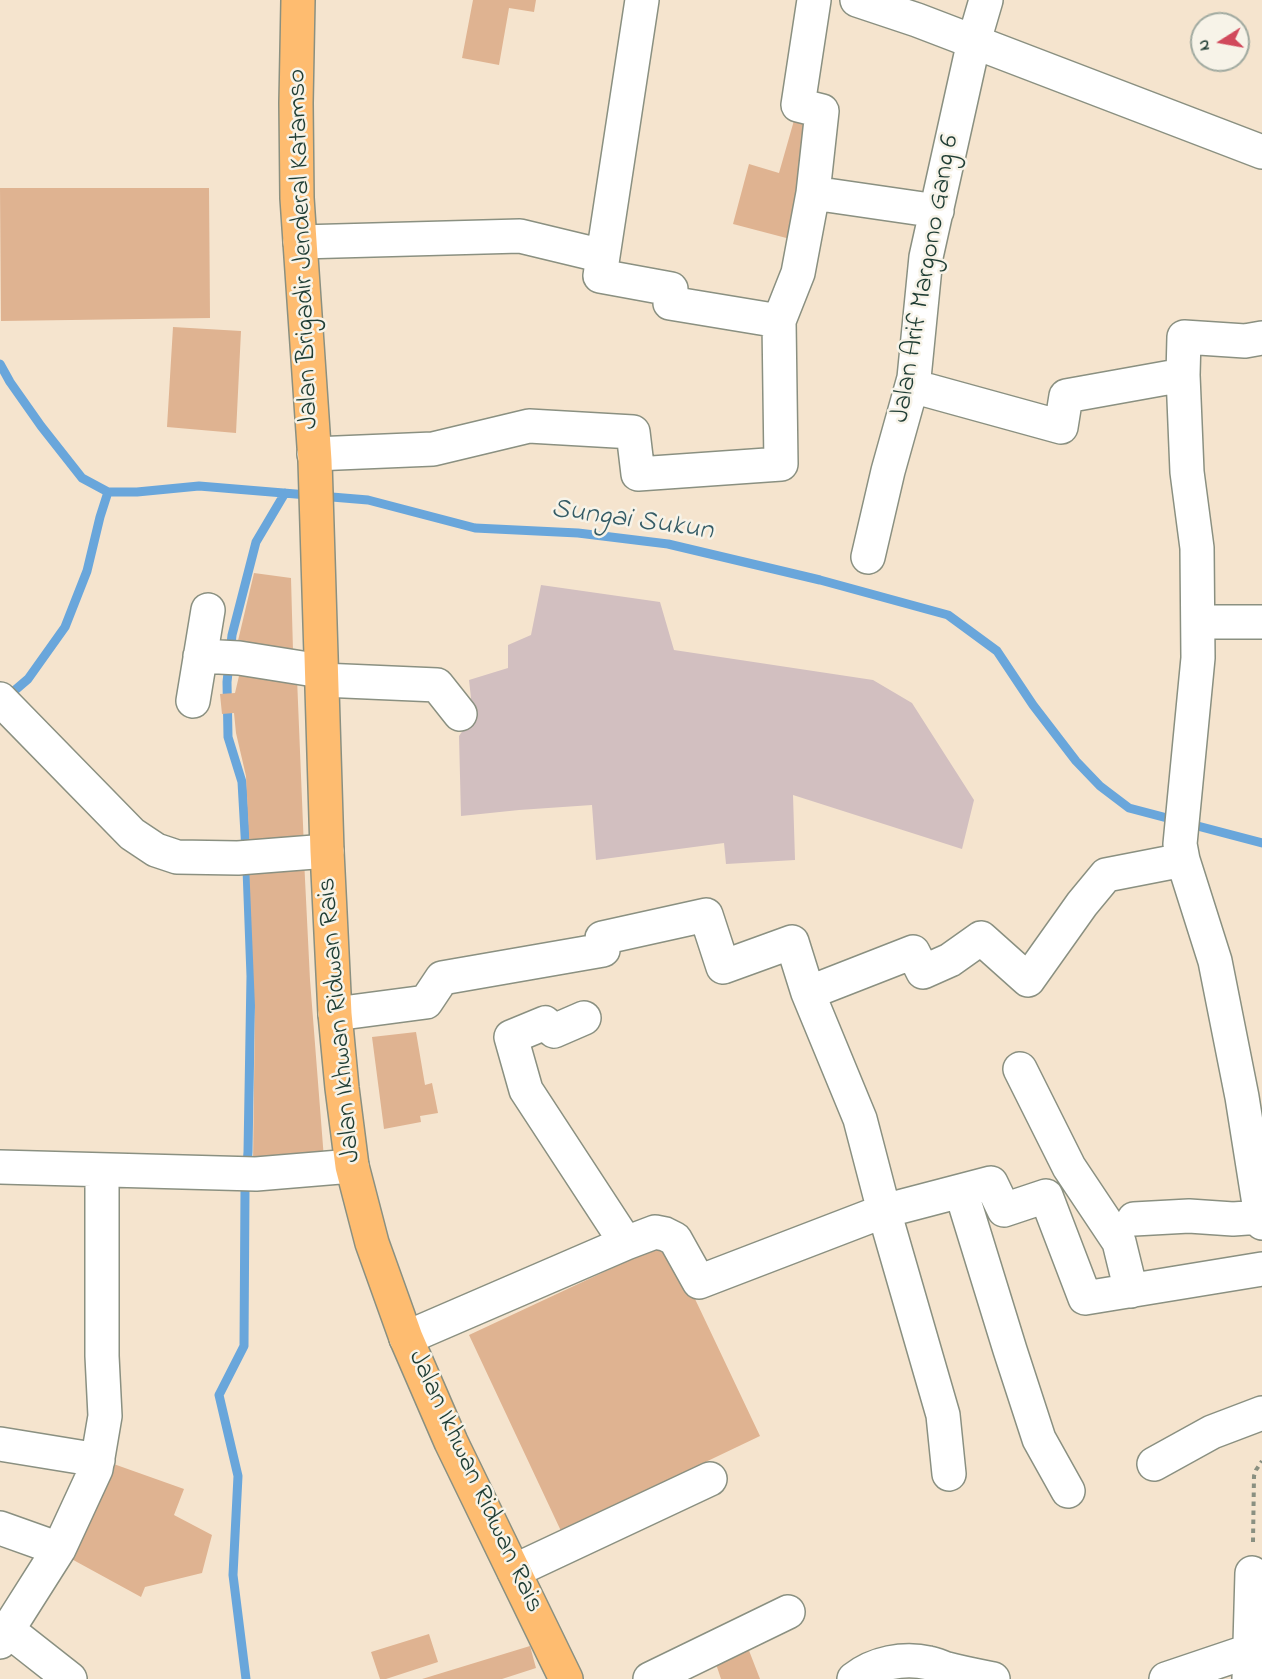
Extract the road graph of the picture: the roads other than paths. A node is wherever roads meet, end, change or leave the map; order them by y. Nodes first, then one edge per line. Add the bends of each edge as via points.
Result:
1 (298, 0) edge
2 (642, 0) edge
3 (814, 0) edge
4 (857, 0) edge
5 (986, 0) edge
6 (974, 41) junction
7 (1262, 152) edge
8 (813, 193) junction
9 (936, 211) junction
10 (300, 242) junction
11 (603, 256) junction
12 (779, 321) junction
13 (1262, 338) edge
14 (1183, 375) junction
15 (912, 386) junction
16 (315, 458) junction
17 (868, 557) dead end
18 (208, 610) dead end
19 (1198, 622) junction
20 (1262, 622) edge
21 (219, 657) junction
22 (322, 672) junction
23 (193, 701) dead end
24 (8, 707) edge
25 (460, 714) dead end
26 (327, 851) junction
27 (1181, 852) junction
28 (808, 993) junction
29 (335, 1014) junction
30 (584, 1018) dead end
31 (1020, 1069) dead end
32 (352, 1166) junction
33 (0, 1167) edge
34 (102, 1170) junction
35 (961, 1191) junction
36 (884, 1211) junction
37 (1134, 1219) dead end
38 (1262, 1219) edge
39 (635, 1239) junction
40 (1262, 1269) edge
41 (1131, 1290) junction
42 (406, 1338) junction
43 (1262, 1413) edge
44 (0, 1444) edge
45 (98, 1460) junction
46 (1154, 1464) dead end
47 (949, 1474) dead end
48 (710, 1479) dead end
49 (1068, 1491) dead end
50 (0, 1528) edge
51 (59, 1549) junction
52 (514, 1570) junction
53 (1252, 1573) road end
54 (788, 1612) dead end
55 (4, 1636) edge
56 (1253, 1660) edge
57 (70, 1679) edge
58 (566, 1679) edge
59 (650, 1679) edge
60 (854, 1679) edge
61 (993, 1679) edge
62 (1166, 1679) edge

1 - 10 main road, Jalan Brigadir Jenderal Katamso
2 - 11 street
3 - 8 street via 798,105 822,111
4 - 6 street
5 - 6 street, Jalan Arif Margono Gang 6
6 - 7 street
6 - 9 street, Jalan Arif Margono Gang 6
8 - 9 street
8 - 12 street via 798,273
9 - 15 street, Jalan Arif Margono Gang 6 via 926,257
10 - 11 street via 520,236
10 - 16 main road, Jalan Brigadir Jenderal Katamso
11 - 12 street via 600,276 671,290 670,303
12 - 16 street via 781,464 638,474 633,432 529,426 433,449
13 - 14 street via 1245,341 1184,337
14 - 15 street via 1065,396 1060,427
14 - 19 street via 1187,472 1197,548
15 - 17 street, Jalan Arif Margono Gang 6
16 - 22 main road, Jalan Ikhwan Ridwan Rais
18 - 21 street
19 - 20 street
19 - 27 street
21 - 22 street
21 - 23 street
22 - 25 street via 437,685
22 - 26 main road, Jalan Ikhwan Ridwan Rais
24 - 26 street via 132,834 156,850 177,857
26 - 29 main road, Jalan Ikhwan Ridwan Rais
27 - 28 street via 1106,875 1028,980 981,938 950,960 923,972 913,952
27 - 38 street via 1215,961
28 - 29 street via 792,942 723,967 706,915 602,938 603,950 442,978 426,1002
28 - 36 street via 860,1119
29 - 32 main road, Jalan Ikhwan Ridwan Rais
30 - 39 street via 554,1030 545,1023 511,1037 526,1090
31 - 41 street via 1069,1167 1119,1242
32 - 34 street via 247,1173
32 - 42 main road, Jalan Ikhwan Ridwan Rais via 372,1243
33 - 34 street
34 - 45 street via 105,1416
35 - 36 street
35 - 41 street via 992,1183 1004,1210 1046,1196 1085,1298
35 - 49 street via 1039,1439
36 - 39 street via 699,1282 675,1239 655,1233
36 - 47 street via 943,1414
37 - 38 street
39 - 42 street
40 - 41 street
42 - 52 main road, Jalan Ikhwan Ridwan Rais via 451,1442
43 - 46 street via 1212,1432
44 - 45 street
45 - 51 street
48 - 52 street
50 - 51 street
51 - 55 street
52 - 58 main road, Jalan Ikhwan Ridwan Rais
53 - 56 street
54 - 59 street
55 - 57 street
56 - 62 street
60 - 61 street via 874,1667 914,1660

